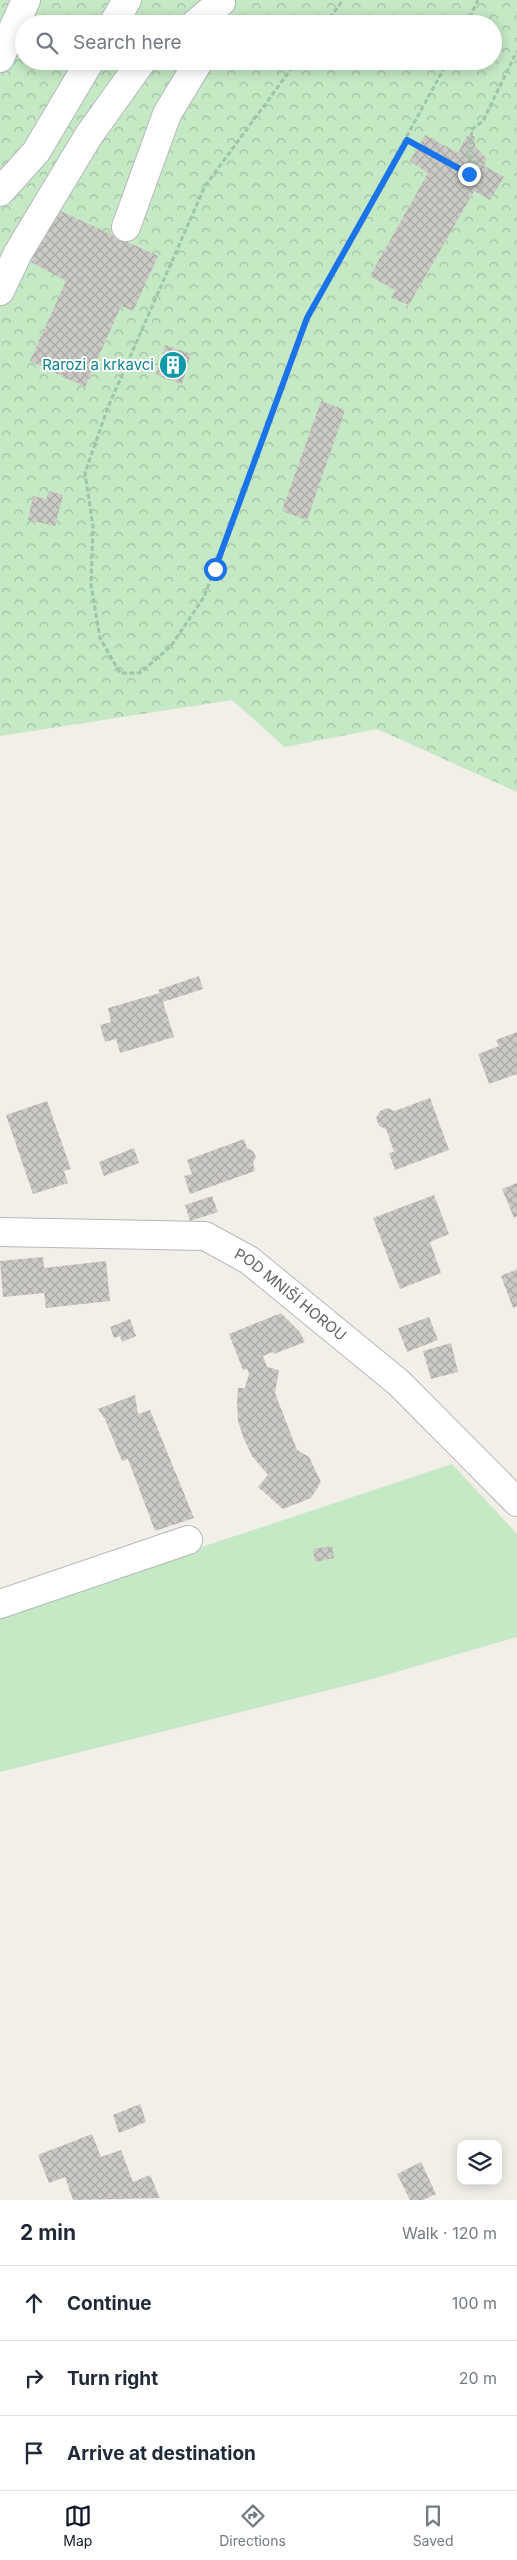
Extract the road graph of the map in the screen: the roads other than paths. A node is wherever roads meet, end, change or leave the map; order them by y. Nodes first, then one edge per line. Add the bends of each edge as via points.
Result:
1 (26, 0) edge
2 (127, 0) edge
3 (222, 1) edge
4 (19, 15) edge
5 (118, 15) edge
6 (205, 15) edge
7 (15, 25) edge
8 (0, 58) edge
9 (85, 70) edge
10 (136, 70) edge
11 (194, 70) edge
12 (0, 192) edge
13 (126, 227) dead end
14 (0, 291) edge
15 (0, 1232) edge
16 (517, 1502) edge
17 (188, 1540) dead end
18 (0, 1604) edge

1 - 4 street
2 - 5 street
3 - 6 street
7 - 8 street
9 - 12 street via 36,152
10 - 14 street via 89,135 18,253
11 - 13 street via 168,114
15 - 16 street, POD MNIŠÍ HOROU via 205,1236 249,1260 400,1383
17 - 18 street

